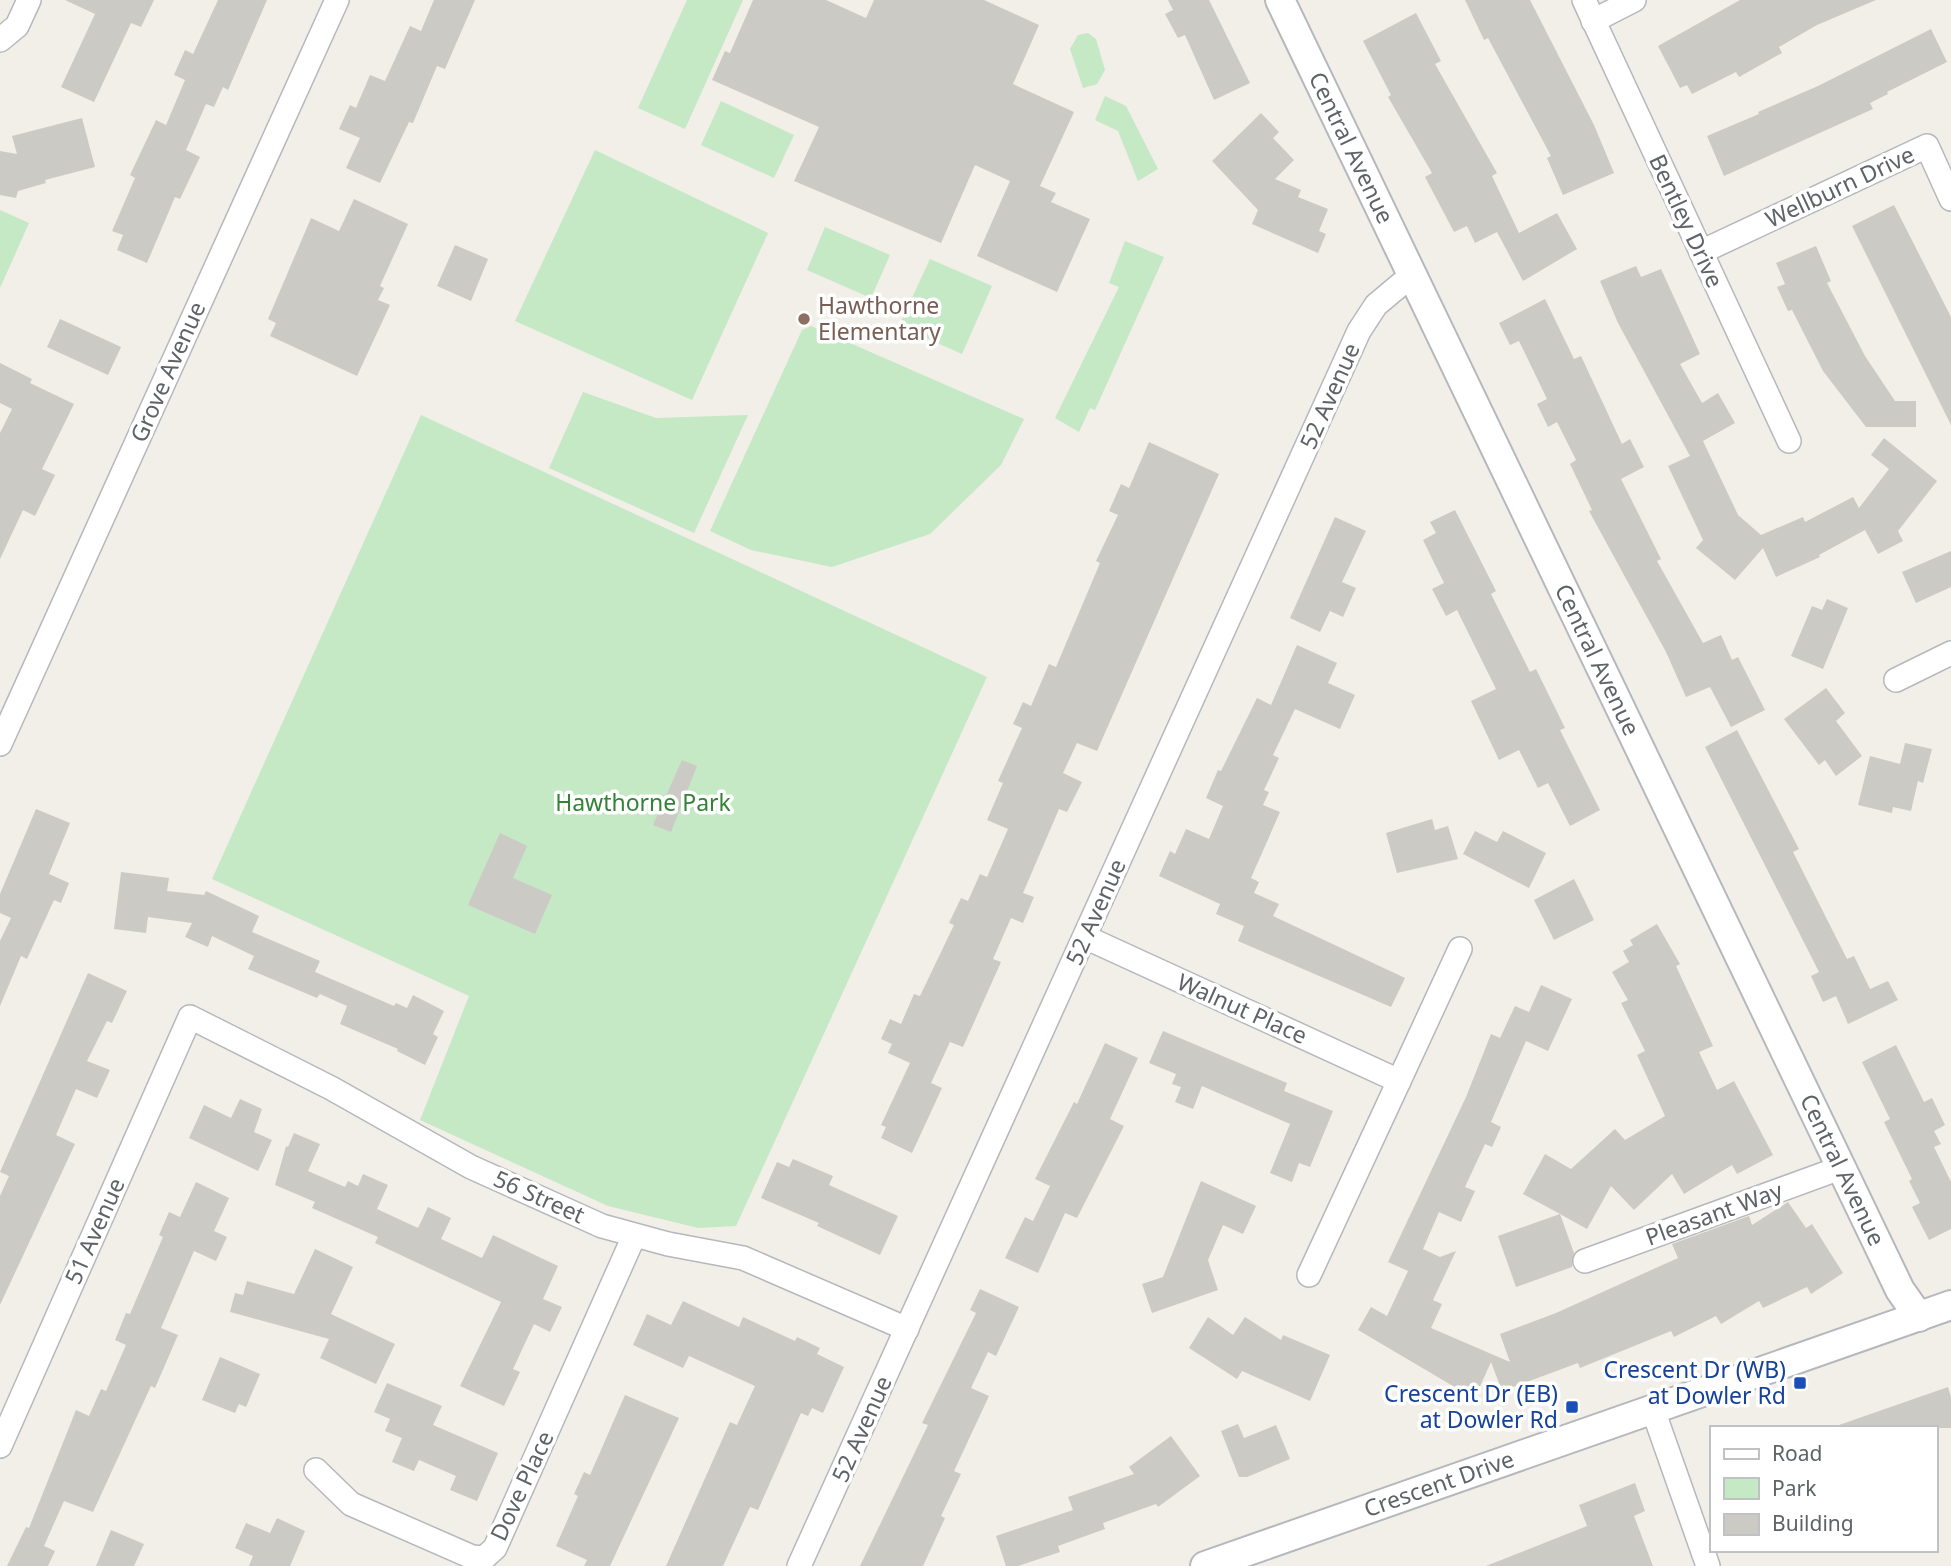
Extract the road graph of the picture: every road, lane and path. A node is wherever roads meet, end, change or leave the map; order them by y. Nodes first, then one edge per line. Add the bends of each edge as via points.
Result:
1 (29, 0) edge
2 (337, 0) edge
3 (1280, 0) edge
4 (1584, 0) edge
5 (1634, 0) edge
6 (1593, 21) junction
7 (0, 40) edge
8 (1951, 200) edge
9 (1701, 252) junction
10 (1413, 274) junction
11 (1789, 441) dead end
12 (1951, 653) edge
13 (1896, 680) dead end
14 (5, 719) edge
15 (0, 744) edge
16 (1085, 937) junction
17 (1460, 949) dead end
18 (190, 1017) joint
19 (1399, 1081) junction
20 (1843, 1167) junction
21 (634, 1236) junction
22 (1585, 1261) dead end
23 (1309, 1275) dead end
24 (1951, 1305) edge
25 (1919, 1317) junction
26 (907, 1329) junction
27 (1653, 1410) junction
28 (0, 1446) edge
29 (316, 1470) dead end
30 (799, 1566) edge
31 (1205, 1566) edge
32 (1708, 1566) edge

1 - 7 street via 17,26
2 - 14 street, Grove Avenue
3 - 10 street, Central Avenue
4 - 6 street, Bentley Drive
5 - 6 street
6 - 9 street, Bentley Drive
8 - 9 street, Wellburn Drive via 1927,146
9 - 11 street, Bentley Drive
10 - 16 street, 52 Avenue via 1376,305 1359,331
10 - 20 street, Central Avenue
12 - 13 street
14 - 15 street, Grove Avenue
16 - 19 street, Walnut Place
16 - 26 street, 52 Avenue
17 - 19 street
18 - 21 street, 56 Street via 331,1088 471,1167
18 - 28 street, 51 Avenue
19 - 23 street
20 - 22 street, Pleasant Way
20 - 25 street, Central Avenue via 1900,1290
21 - 26 street, 56 Street via 743,1258
21 - 29 street, Dove Place via 495,1548 484,1558 472,1557 351,1504
24 - 25 street, Crescent Drive
25 - 27 street, Crescent Drive
26 - 30 street, 52 Avenue
27 - 31 street, Crescent Drive
27 - 32 street

